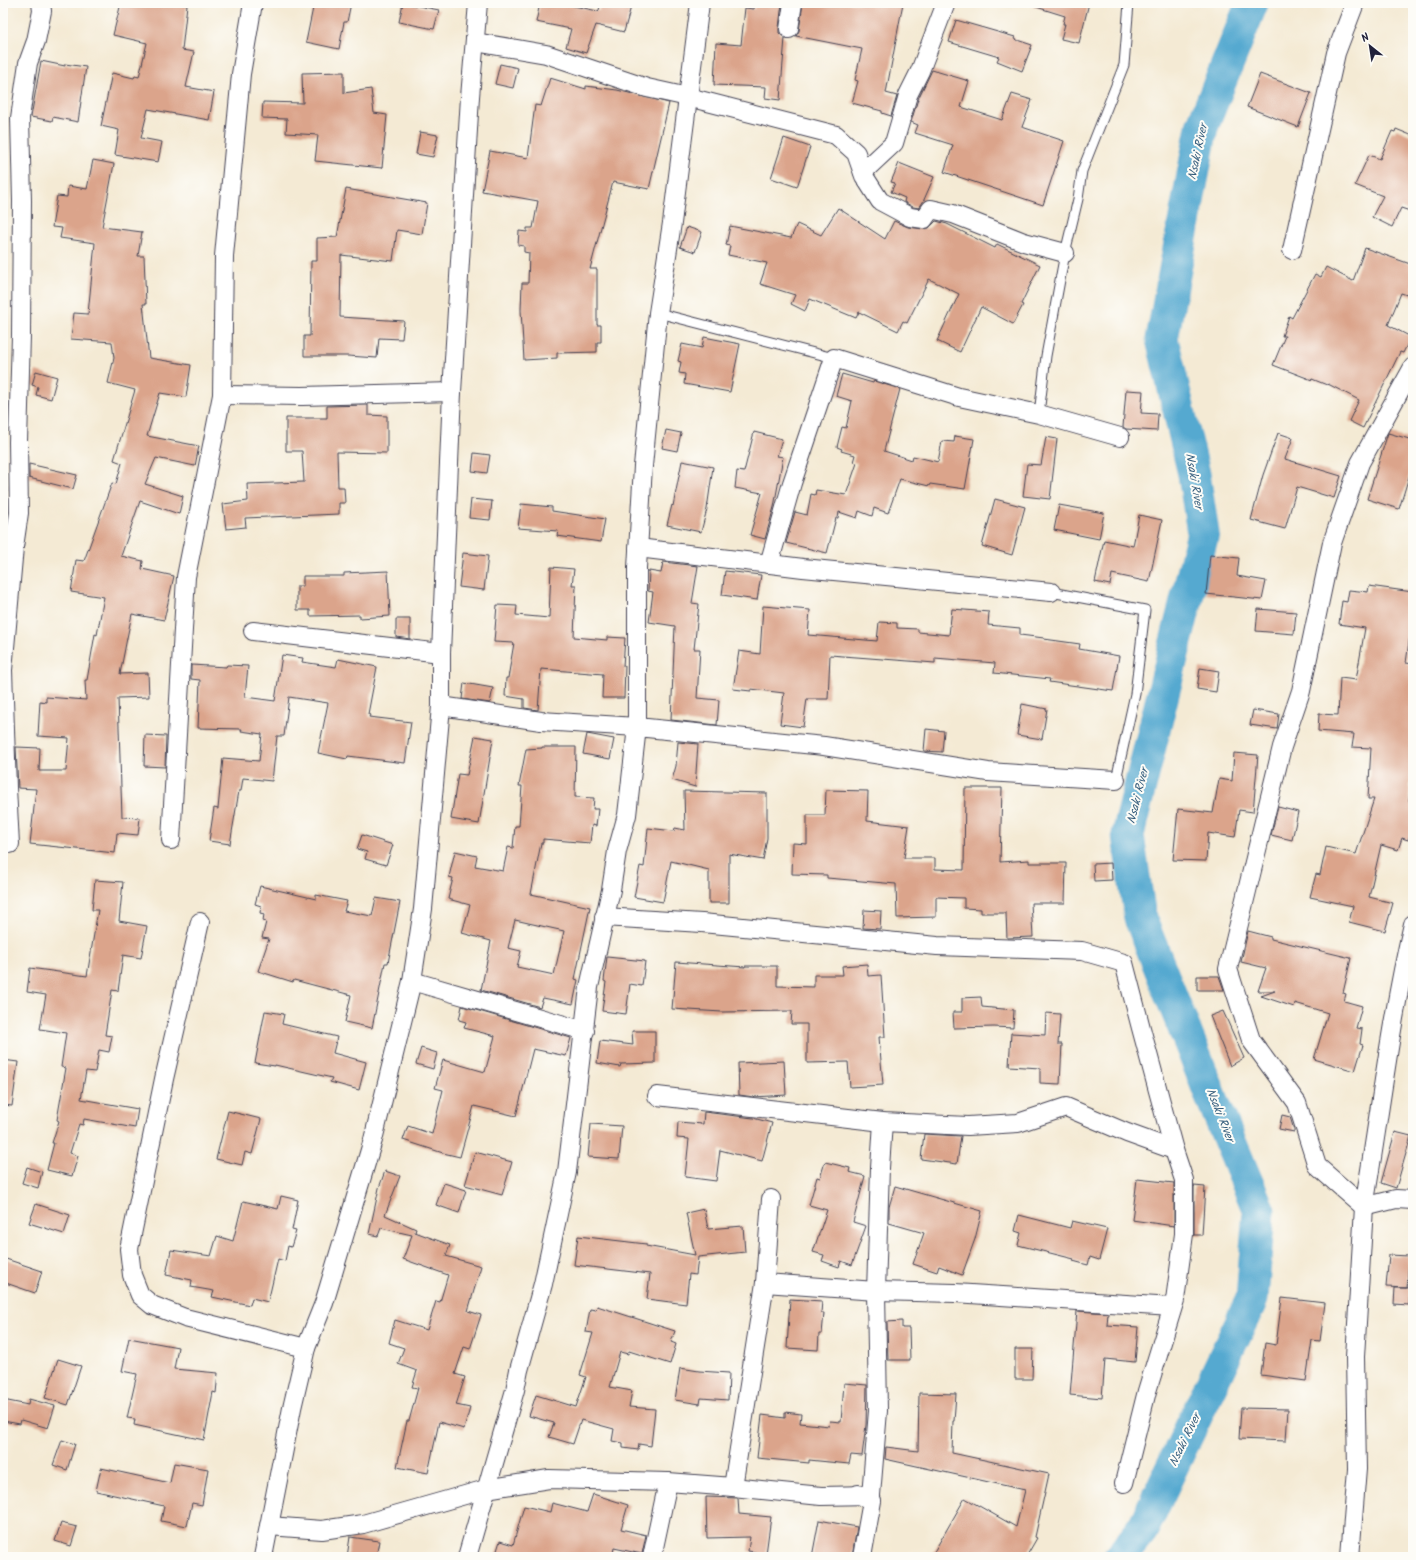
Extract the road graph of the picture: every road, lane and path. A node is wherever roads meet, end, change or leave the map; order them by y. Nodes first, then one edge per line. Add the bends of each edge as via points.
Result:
1 (41, 3) edge
2 (253, 3) edge
3 (478, 3) edge
4 (700, 3) edge
5 (793, 3) edge
6 (946, 3) edge
7 (1129, 3) edge
8 (1355, 3) edge
9 (789, 29) dead end
10 (475, 42) junction
11 (688, 97) junction
12 (863, 172) junction
13 (1292, 250) dead end
14 (1065, 253) junction
15 (658, 313) junction
16 (834, 358) junction
17 (1413, 367) edge
18 (452, 392) junction
19 (222, 394) junction
20 (1039, 414) junction
21 (1120, 437) dead end
22 (9, 546) edge
23 (638, 548) junction
24 (769, 564) junction
25 (1051, 592) joint
26 (253, 631) dead end
27 (441, 653) junction
28 (441, 706) junction
29 (637, 727) junction
30 (1116, 780) joint
31 (171, 840) dead end
32 (10, 844) dead end
33 (604, 917) junction
34 (200, 922) dead end
35 (1413, 924) edge
36 (412, 981) junction
37 (585, 1031) junction
38 (657, 1096) dead end
39 (883, 1122) junction
40 (1174, 1150) junction
41 (771, 1199) dead end
42 (1413, 1200) edge
43 (1364, 1207) junction
44 (765, 1283) junction
45 (876, 1291) junction
46 (1172, 1307) junction
47 (306, 1348) junction
48 (668, 1482) junction
49 (1124, 1483) dead end
50 (733, 1487) junction
51 (486, 1489) junction
52 (858, 1494) junction
53 (269, 1526) junction
54 (262, 1557) edge
55 (467, 1557) edge
56 (652, 1557) edge
57 (862, 1557) edge
58 (1350, 1557) edge

1 - 22 street via 42,11 36,41 28,63 20,118 22,200 19,513
2 - 19 street via 241,74 224,256
3 - 10 street
4 - 11 street
5 - 9 street
6 - 12 street via 908,95 894,142
7 - 14 lane via 1124,65 1082,171
8 - 13 street via 1336,53
10 - 11 street via 546,54 647,88
10 - 18 street
11 - 12 street via 836,135 856,153
11 - 15 street
12 - 14 street via 880,201 910,216 924,219 931,209 953,214 1024,242
14 - 20 lane via 1046,356
15 - 16 lane
15 - 23 street
16 - 20 street via 959,397
16 - 24 street via 792,483
17 - 43 street via 1360,463 1332,543 1301,691 1282,747 1228,969 1250,1040 1297,1102 1317,1166
18 - 19 street via 302,396
18 - 27 street
19 - 31 street via 186,577
20 - 21 street
22 - 32 street via 3,670
23 - 24 street
23 - 29 street
24 - 25 street
25 - 30 lane via 1145,610 1135,694
26 - 27 street
27 - 28 street
28 - 29 street via 541,721
28 - 36 street via 423,909
29 - 30 street via 824,746 988,772
29 - 33 street via 627,815
33 - 37 street via 589,987
33 - 40 street via 702,923 937,946 1082,951 1124,963
34 - 47 street via 129,1249 132,1275 140,1294 152,1305 185,1318
35 - 43 street via 1389,1048
36 - 37 street
36 - 47 street via 373,1140 324,1303
37 - 51 street via 566,1180 543,1284
38 - 39 street
39 - 40 street via 968,1126 1018,1123 1066,1107
39 - 45 street
40 - 46 street via 1184,1180 1184,1234
41 - 44 street
42 - 43 street via 1396,1199
43 - 58 street via 1355,1357 1357,1469
44 - 45 street
44 - 50 street
45 - 46 street via 955,1293
45 - 52 street via 878,1411 871,1495
46 - 49 street via 1147,1391
47 - 53 street
48 - 50 street
48 - 51 street via 549,1479
48 - 56 street
50 - 52 street via 822,1496
51 - 53 street via 363,1524 322,1530
51 - 55 street
52 - 57 street via 872,1501
53 - 54 street

